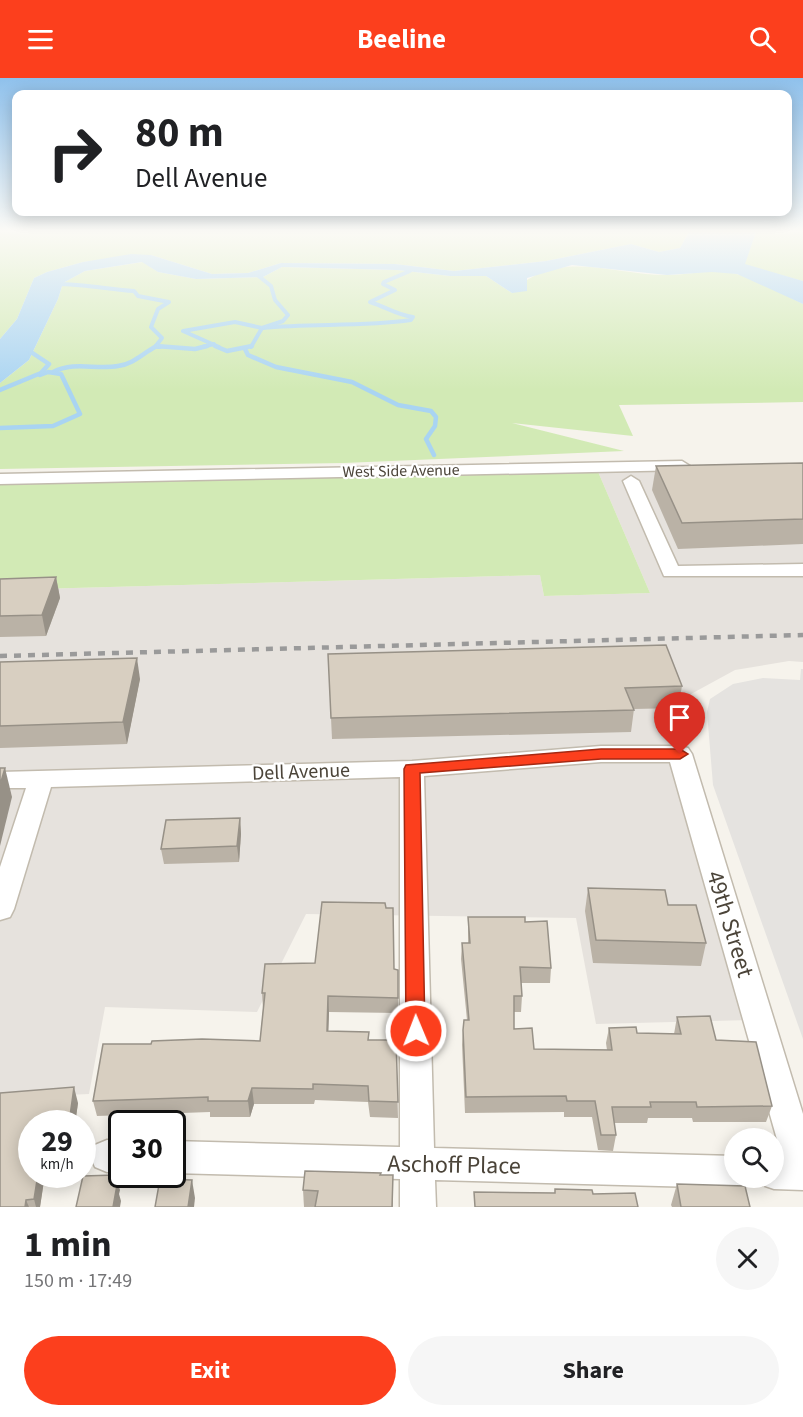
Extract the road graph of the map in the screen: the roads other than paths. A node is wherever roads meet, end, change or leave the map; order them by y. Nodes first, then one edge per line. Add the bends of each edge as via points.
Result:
1 (703, 465) edge
2 (628, 474) junction
3 (0, 479) edge
4 (688, 482) edge
5 (803, 570) edge
6 (601, 754) joint
7 (412, 769) junction
8 (41, 778) junction
9 (0, 780) edge
10 (0, 909) edge
11 (186, 1157) edge
12 (418, 1165) junction
13 (803, 1171) edge
14 (724, 1172) edge
15 (784, 1172) edge
16 (418, 1207) edge

1 - 2 street, West Side Avenue
2 - 3 street, West Side Avenue
2 - 4 street via 642,483
2 - 5 street via 671,572
6 - 7 street, Dell Avenue
6 - 13 street, 49th Street via 680,754
7 - 8 street, Dell Avenue
7 - 12 street
8 - 9 street, Dell Avenue
8 - 10 street
11 - 12 street, Aschoff Place
12 - 14 street, Aschoff Place
12 - 16 street
13 - 15 street

